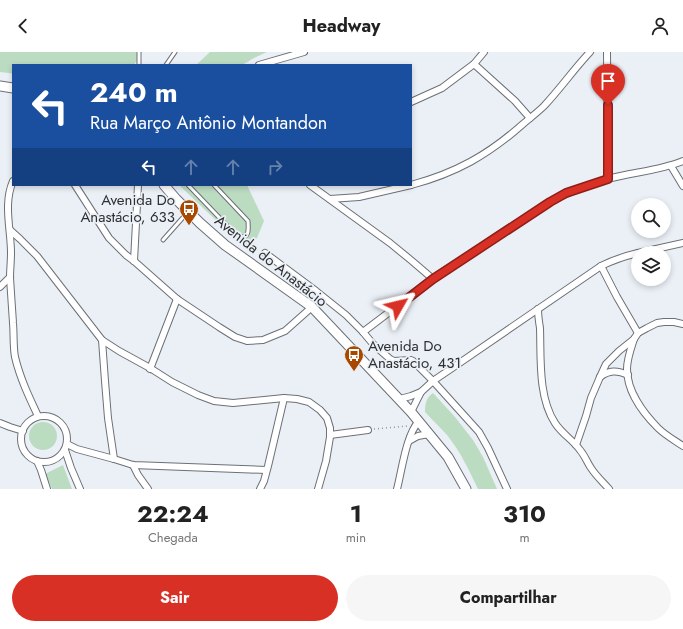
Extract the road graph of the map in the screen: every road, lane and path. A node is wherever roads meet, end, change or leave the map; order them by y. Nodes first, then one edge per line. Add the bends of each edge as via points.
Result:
1 (139, 52) edge
2 (175, 52) edge
3 (304, 52) edge
4 (484, 52) edge
5 (590, 52) edge
6 (607, 52) edge
7 (139, 64) edge
8 (167, 64) edge
9 (262, 64) edge
10 (474, 64) junction
11 (0, 86) edge
12 (12, 88) edge
13 (412, 102) edge
14 (530, 118) junction
15 (683, 161) edge
16 (671, 166) junction
17 (608, 179) junction
18 (12, 183) edge
19 (412, 185) edge
20 (76, 186) edge
21 (140, 186) edge
22 (165, 186) edge
23 (189, 186) edge
24 (215, 186) edge
25 (311, 186) edge
26 (407, 186) edge
27 (683, 186) edge
28 (330, 199) junction
29 (188, 211) junction
30 (0, 215) edge
31 (8, 215) junction
32 (10, 230) junction
33 (163, 240) dead end
34 (683, 243) edge
35 (670, 246) edge
36 (265, 253) dead end
37 (631, 255) edge
38 (134, 260) junction
39 (601, 266) junction
40 (10, 278) junction
41 (433, 279) junction
42 (0, 287) edge
43 (178, 300) junction
44 (312, 307) junction
45 (538, 310) junction
46 (683, 324) edge
47 (363, 332) junction
48 (636, 336) junction
49 (102, 340) junction
50 (150, 369) junction
51 (628, 375) junction
52 (600, 377) junction
53 (434, 381) junction
54 (421, 392) junction
55 (284, 398) junction
56 (400, 399) junction
57 (411, 412) junction
58 (38, 416) junction
59 (0, 423) edge
60 (417, 424) junction
61 (368, 430) joint
62 (22, 431) junction
63 (429, 434) junction
64 (330, 435) junction
65 (409, 441) junction
66 (576, 444) junction
67 (683, 446) edge
68 (66, 447) junction
69 (114, 459) junction
70 (37, 461) junction
71 (132, 465) junction
72 (266, 470) junction
73 (47, 489) edge
74 (80, 489) edge
75 (148, 489) edge
76 (260, 489) edge
77 (318, 489) edge
78 (398, 489) edge
79 (466, 489) edge
80 (507, 489) edge
81 (609, 489) edge

1 - 7 lane
2 - 8 lane
3 - 9 street
4 - 10 street
5 - 14 street via 543,107
6 - 17 street
10 - 13 street via 442,88
10 - 14 street
11 - 12 main road
14 - 19 street via 484,155 448,173
15 - 16 street
16 - 17 street
16 - 27 street
17 - 41 street via 566,193 550,202
18 - 31 street
20 - 38 street via 109,238
21 - 38 street
22 - 29 main road, Avenida do Anastácio
23 - 24 lane via 237,236 244,237 249,228 248,220
25 - 28 street
26 - 28 street via 359,197
28 - 41 street via 390,243
29 - 33 lane
29 - 44 main road, Avenida do Anastácio via 225,245
30 - 31 street
31 - 32 street
32 - 40 street
32 - 49 street via 37,256
34 - 35 street
36 - 47 street, Avenida do Anastácio via 325,298
37 - 39 street
38 - 43 street
39 - 45 street
39 - 48 street
40 - 42 street
40 - 58 street via 15,355 19,374
41 - 47 street
43 - 44 street via 235,337 247,341 263,340 285,331
43 - 50 street
44 - 56 main road, Avenida do Anastácio
45 - 53 street
45 - 66 street via 545,400 555,423
46 - 48 street via 656,323
47 - 53 street, Avenida do Anastácio via 390,359 411,360
48 - 51 street via 628,358
48 - 52 street via 606,364
49 - 50 street
49 - 69 street
50 - 55 street via 214,401 233,403
51 - 52 street via 611,371
51 - 67 street via 642,410 658,428
52 - 66 street
53 - 54 street
53 - 80 street, Avenida do Anastácio via 479,432
54 - 56 street
54 - 57 street
55 - 64 street via 309,402 320,410 327,418
55 - 72 street
56 - 57 main road, Avenida do Anastácio
57 - 60 main road, Avenida do Anastácio
58 - 62 street via 26,424
58 - 68 street via 57,419 64,426 67,435
59 - 62 street
60 - 61 path
60 - 63 main road, Avenida do Anastácio
60 - 65 street
61 - 64 street
62 - 70 street via 24,449
63 - 65 street
63 - 79 main road, Avenida do Anastácio via 448,457
64 - 77 street
65 - 78 street
66 - 81 street via 591,468
68 - 69 street
68 - 70 street via 57,458 48,462
68 - 74 street
69 - 71 street
70 - 73 street
71 - 72 street
71 - 75 street
72 - 76 street

